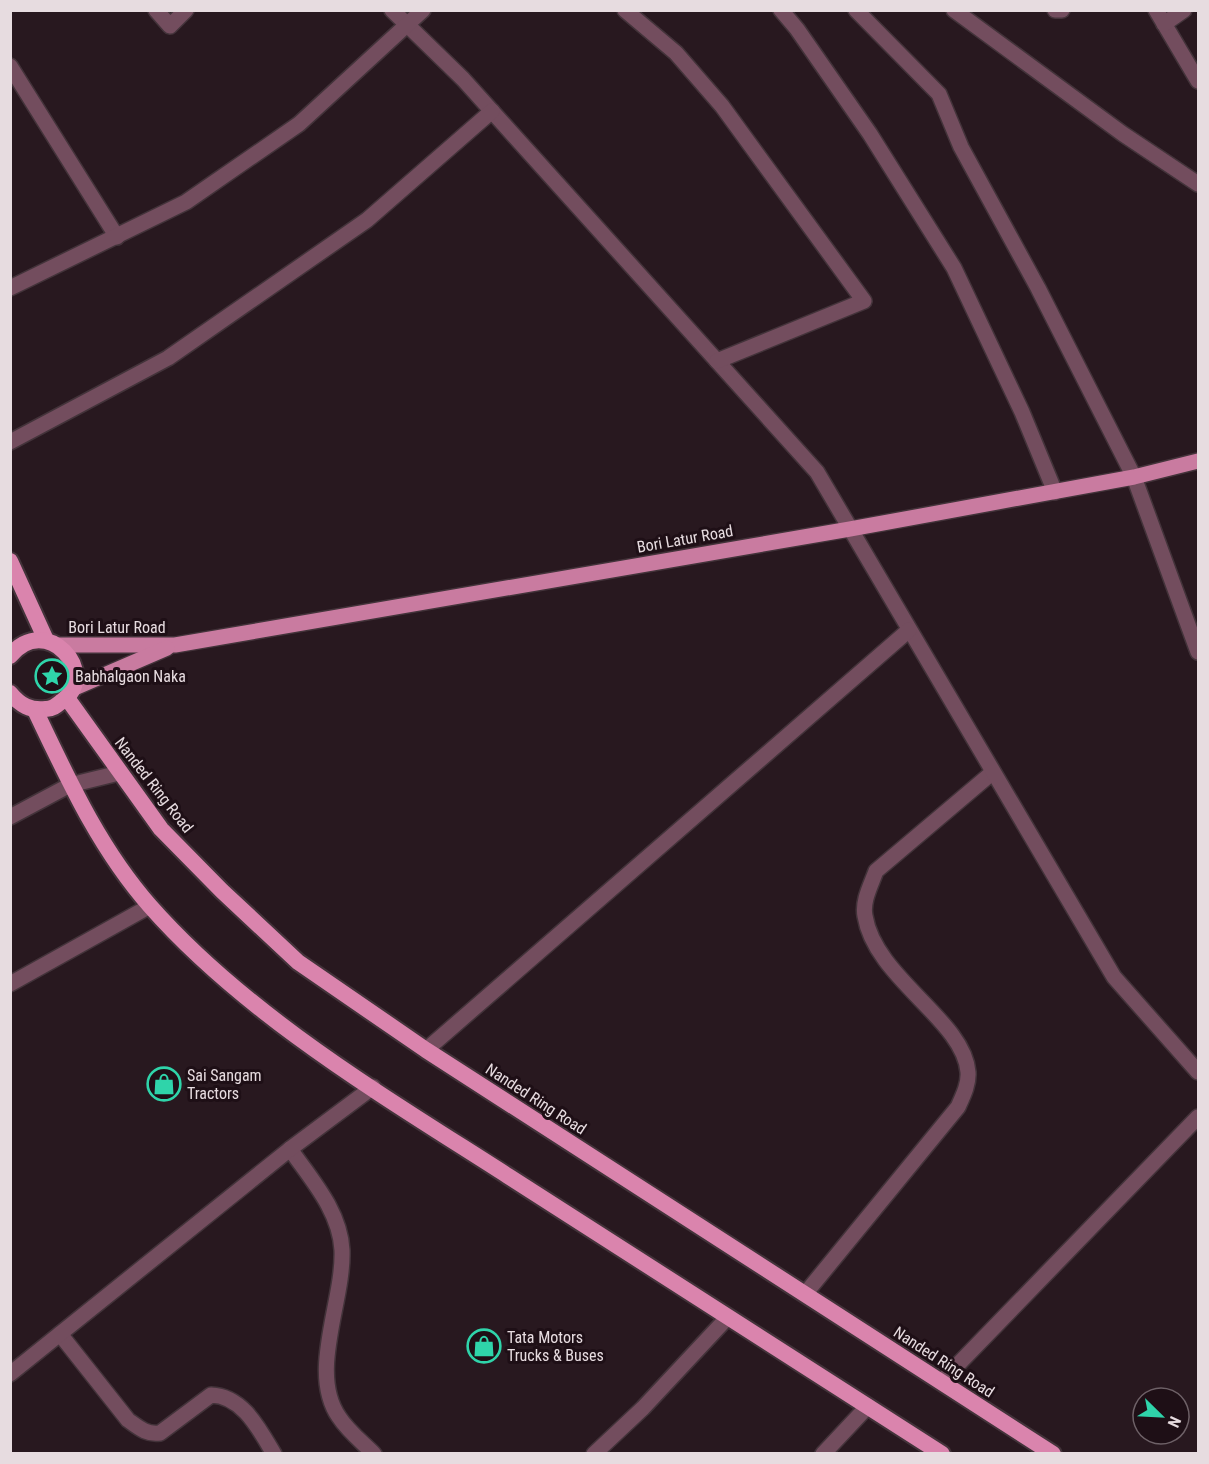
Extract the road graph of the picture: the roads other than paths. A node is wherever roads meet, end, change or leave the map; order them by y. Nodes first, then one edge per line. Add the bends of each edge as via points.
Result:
1 (156, 10) edge
2 (186, 10) edge
3 (392, 10) edge
4 (423, 10) edge
5 (626, 10) edge
6 (781, 10) edge
7 (856, 10) edge
8 (954, 10) edge
9 (1055, 10) edge
10 (1062, 10) edge
11 (1184, 10) edge
12 (1160, 17) edge
13 (408, 26) junction
14 (10, 66) edge
15 (1198, 81) edge
16 (492, 111) junction
17 (1198, 184) edge
18 (117, 237) junction
19 (10, 288) edge
20 (717, 360) junction
21 (10, 442) edge
22 (1198, 461) edge
23 (1134, 477) junction
24 (1054, 492) junction
25 (850, 529) junction
26 (10, 561) edge
27 (909, 630) junction
28 (52, 643) junction
29 (176, 645) junction
30 (1198, 652) edge
31 (11, 654) edge
32 (70, 693) junction
33 (13, 700) edge
34 (35, 710) junction
35 (993, 772) junction
36 (119, 773) junction
37 (70, 785) junction
38 (10, 816) edge
39 (150, 906) junction
40 (10, 984) edge
41 (426, 1050) junction
42 (1198, 1072) edge
43 (373, 1087) junction
44 (1198, 1118) edge
45 (290, 1149) junction
46 (805, 1294) junction
47 (728, 1317) junction
48 (60, 1334) junction
49 (10, 1374) edge
50 (941, 1382) junction
51 (868, 1406) junction
52 (274, 1454) edge
53 (374, 1454) edge
54 (594, 1454) edge
55 (824, 1454) edge
56 (942, 1454) edge
57 (1053, 1454) edge

1 - 2 street via 170,26
3 - 13 street
4 - 13 street
5 - 20 street via 676,53 722,105 864,302
6 - 24 street via 870,134 954,268 1022,412
7 - 23 street via 939,94 962,147
8 - 17 street
9 - 10 street
11 - 12 street
12 - 15 street
13 - 16 street
13 - 18 street via 298,124 186,202
14 - 18 street
16 - 20 street
16 - 21 street via 367,220 177,352
18 - 19 street
20 - 25 street via 817,472
22 - 23 main road, Bori Latur Road
23 - 24 main road, Bori Latur Road
23 - 30 street
24 - 25 main road, Bori Latur Road
25 - 27 street
25 - 29 main road, Bori Latur Road
26 - 28 highway
27 - 35 street
27 - 41 street
28 - 29 main road, Bori Latur Road
28 - 31 highway via 27,642
28 - 32 highway via 70,657 73,665
29 - 32 main road, Bori Latur Road
32 - 34 highway via 52,709
32 - 36 highway, Nanded Ring Road
33 - 34 highway
34 - 37 highway
35 - 42 street via 1114,977
35 - 46 street via 876,871 864,915 874,945 889,967 961,1050 968,1071 966,1089 958,1107
36 - 37 street
36 - 41 highway, Nanded Ring Road via 161,829 298,962
37 - 38 street
37 - 39 highway via 108,854
39 - 40 street
39 - 43 highway via 198,955 287,1029
41 - 46 highway, Nanded Ring Road
43 - 45 street
43 - 47 highway
44 - 50 street
45 - 48 street
45 - 53 street via 329,1205 342,1249 325,1371 327,1391 338,1416
46 - 50 highway, Nanded Ring Road
47 - 51 highway
47 - 54 street
48 - 49 street
48 - 52 street via 128,1420 140,1429 160,1433 211,1395 223,1395 242,1406
50 - 57 highway, Nanded Ring Road
51 - 55 street
51 - 56 highway

